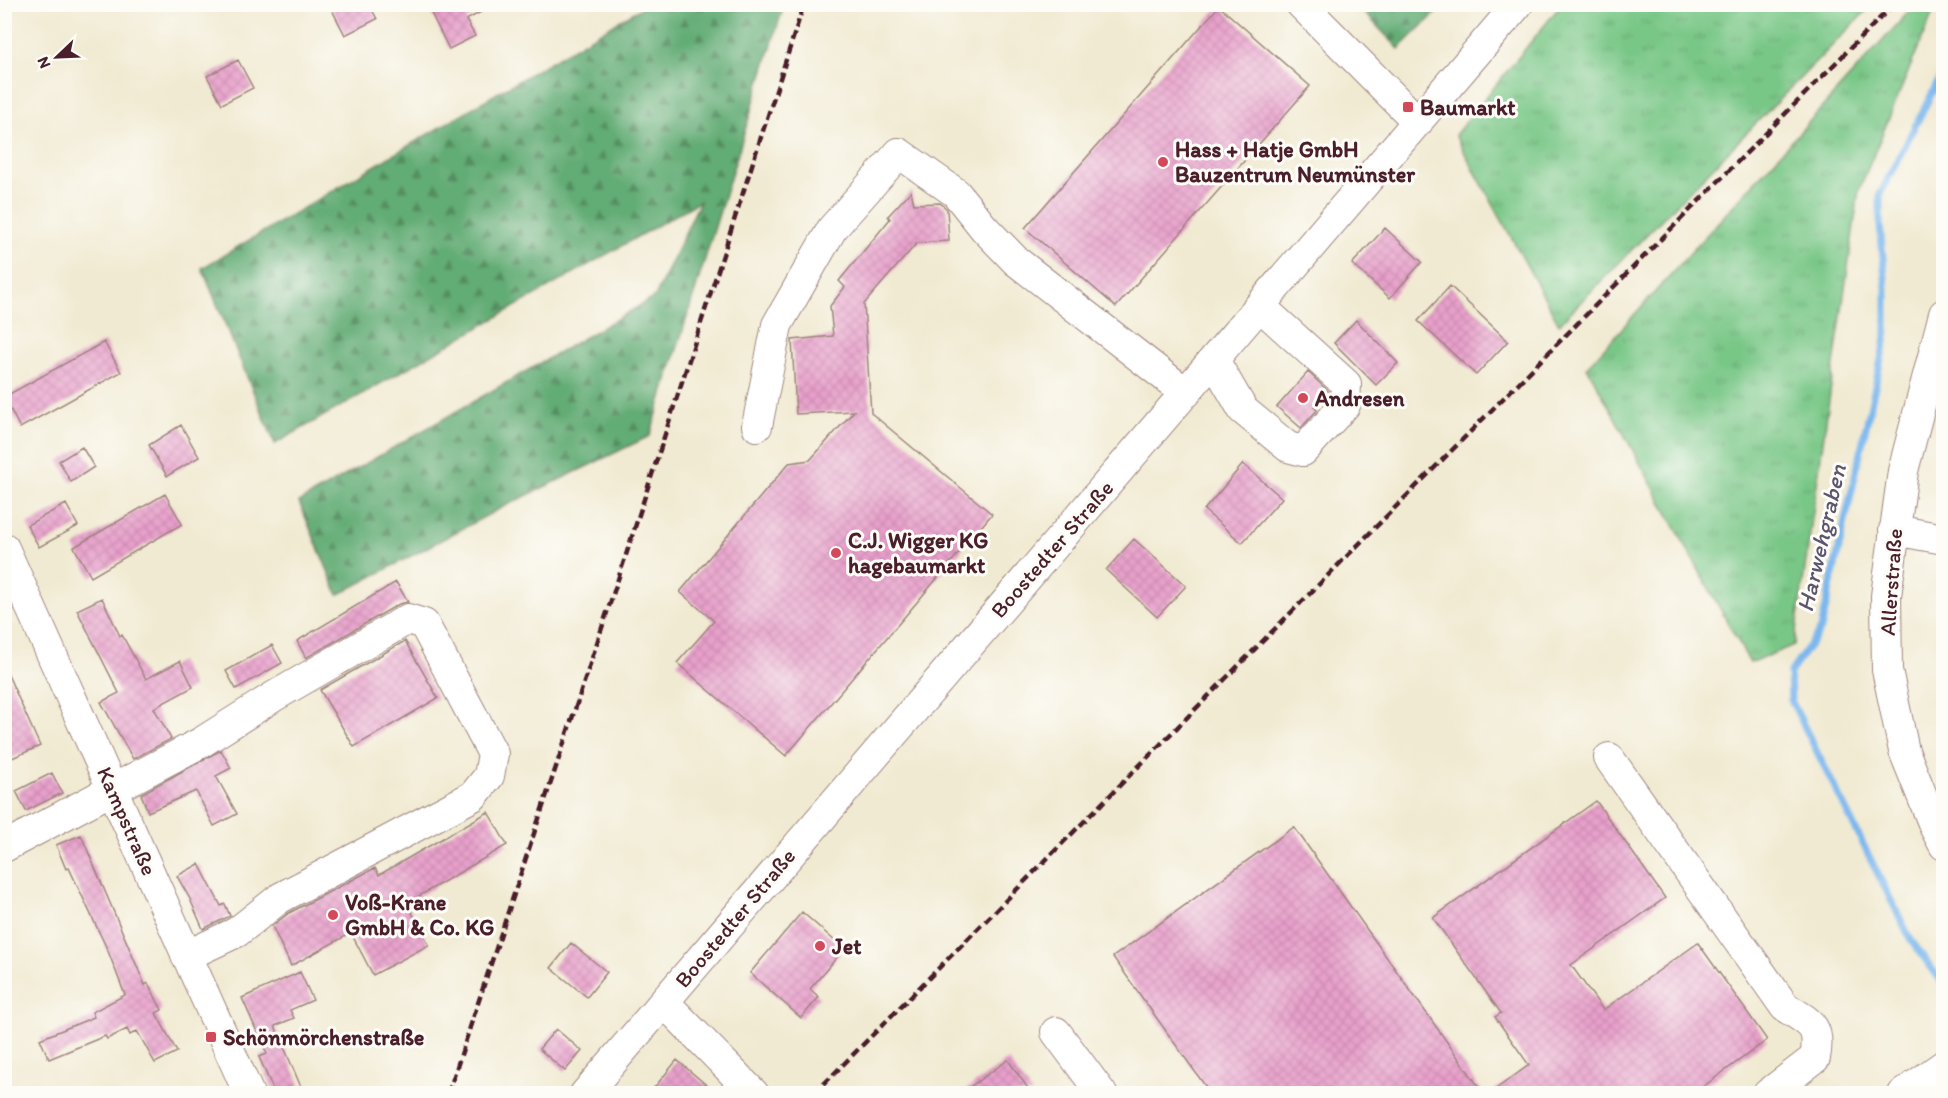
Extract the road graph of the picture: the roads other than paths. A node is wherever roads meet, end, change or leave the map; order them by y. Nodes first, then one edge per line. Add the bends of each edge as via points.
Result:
1 (1301, 4) edge
2 (1518, 4) edge
3 (1418, 122) junction
4 (1260, 306) junction
5 (1944, 314) edge
6 (1214, 360) junction
7 (1186, 393) junction
8 (757, 426) dead end
9 (1894, 530) junction
10 (1944, 538) edge
11 (4, 548) edge
12 (1609, 758) dead end
13 (113, 789) junction
14 (1944, 845) edge
15 (4, 847) edge
16 (186, 956) junction
17 (664, 1002) junction
18 (1056, 1032) dead end
19 (1944, 1065) edge
20 (249, 1094) edge
21 (585, 1094) edge
22 (754, 1094) edge
23 (1102, 1094) edge
24 (1767, 1094) edge
25 (1903, 1094) edge

1 - 3 street
2 - 3 street, Boostedter Straße
3 - 4 street, Boostedter Straße
4 - 6 street, Boostedter Straße
4 - 6 street via 1346,384 1345,405 1303,451 1288,447 1244,410
5 - 9 street, Allerstraße via 1903,471
6 - 7 street, Boostedter Straße
7 - 8 street via 1016,261 956,194 899,153 832,229 777,325
7 - 17 street, Boostedter Straße
9 - 10 street
9 - 14 street, Allerstraße via 1886,596 1887,669 1904,751
11 - 13 street, Kampstraße
12 - 24 street via 1785,1007 1810,1022 1819,1040 1815,1058
13 - 15 street
13 - 16 street, Kampstraße
13 - 16 street via 202,742 408,619 424,624 493,754 489,776 473,796 280,898 237,932
16 - 20 street, Kampstraße
17 - 21 street, Boostedter Straße
17 - 22 street
18 - 23 street
19 - 25 street

